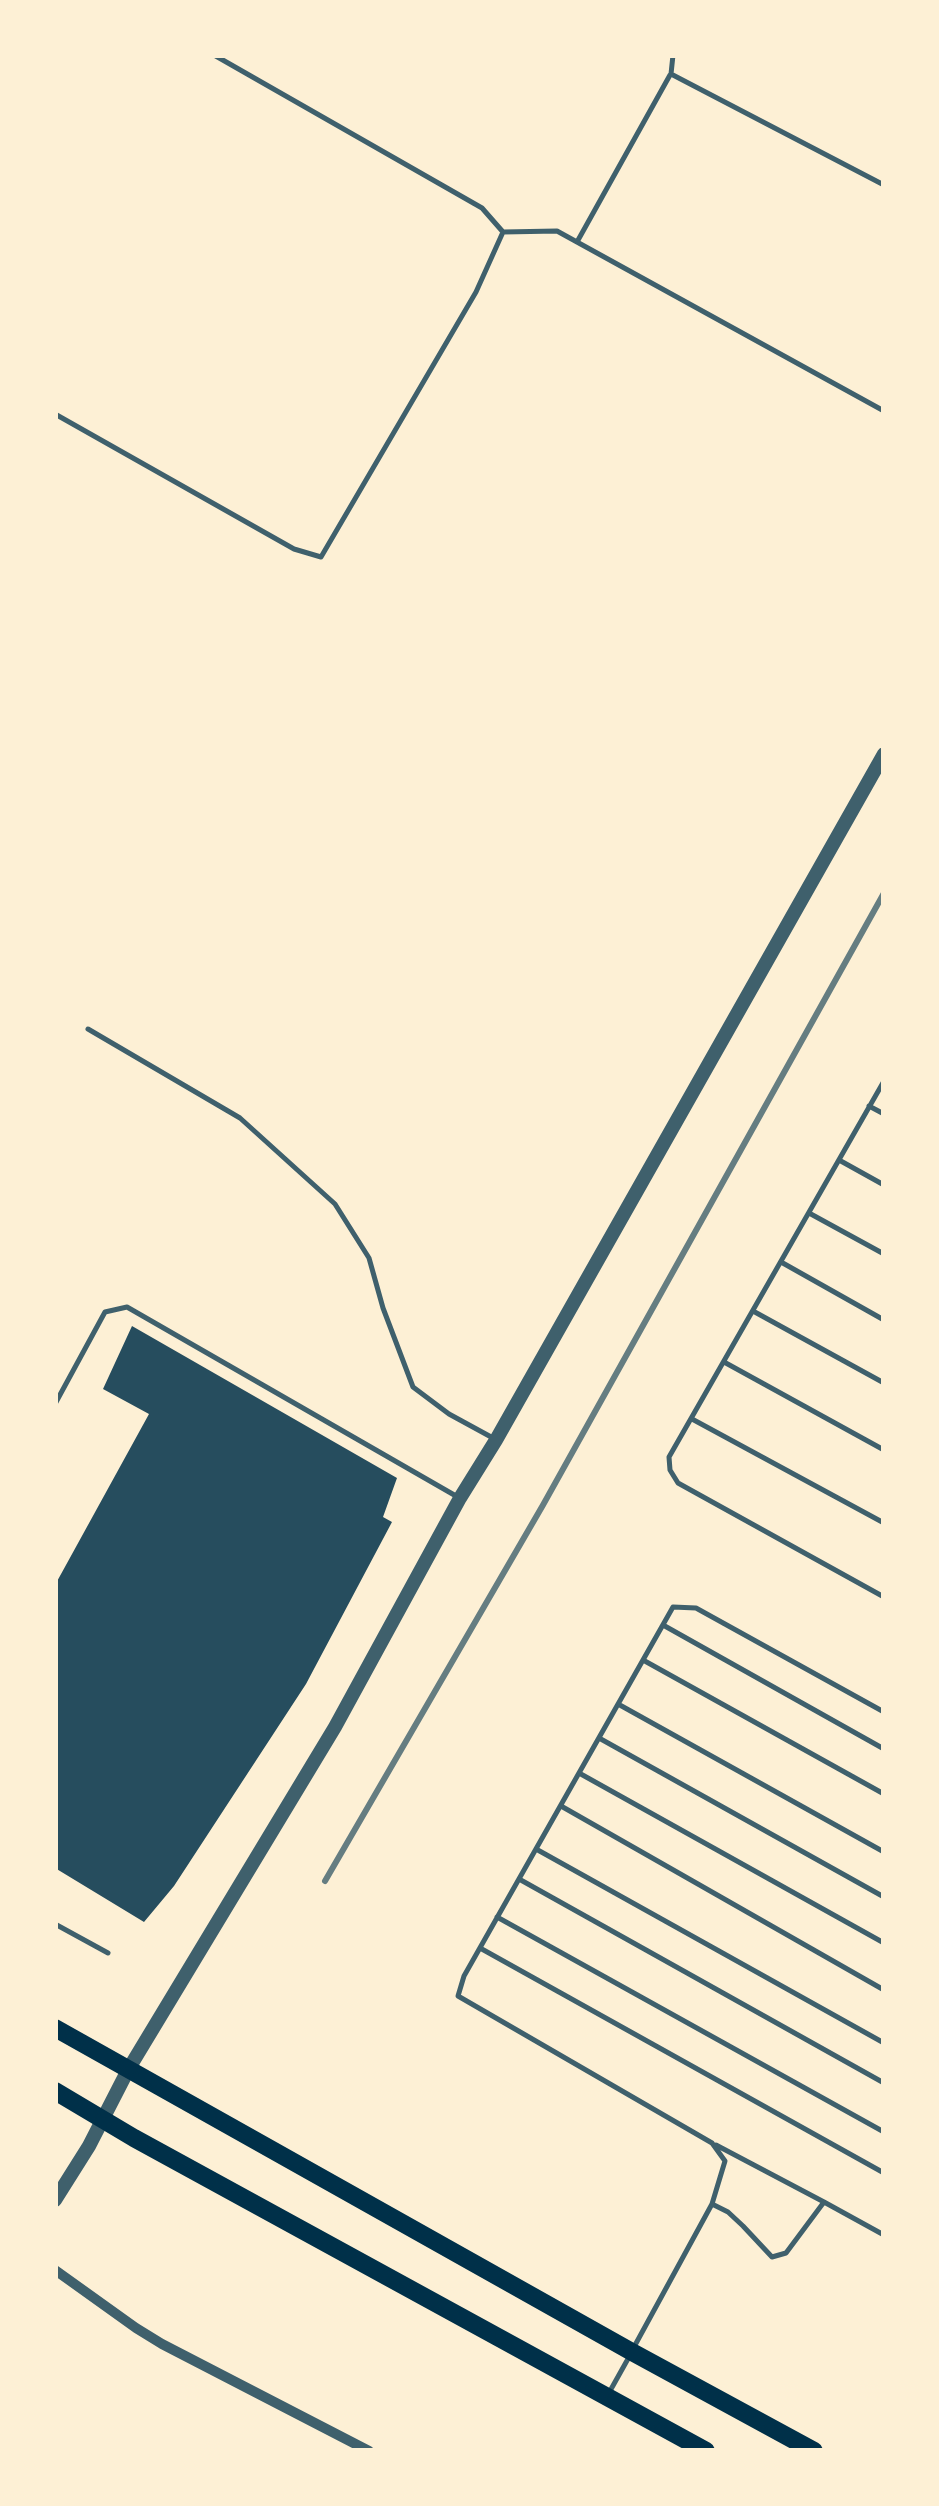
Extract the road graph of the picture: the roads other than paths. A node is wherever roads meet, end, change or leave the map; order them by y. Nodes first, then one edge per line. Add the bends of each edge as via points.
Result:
1 (214, 55) edge
2 (673, 55) edge
3 (671, 74) junction
4 (884, 185) edge
5 (503, 232) junction
6 (577, 242) junction
7 (884, 411) edge
8 (55, 414) edge
9 (884, 754) edge
10 (88, 1029) dead end
11 (884, 1081) edge
12 (870, 1106) junction
13 (884, 1114) edge
14 (839, 1160) junction
15 (884, 1186) edge
16 (809, 1213) junction
17 (884, 1254) edge
18 (781, 1262) junction
19 (753, 1311) junction
20 (884, 1320) edge
21 (724, 1362) junction
22 (884, 1383) edge
23 (55, 1404) edge
24 (692, 1419) junction
25 (496, 1440) junction
26 (884, 1450) edge
27 (460, 1498) junction
28 (884, 1523) edge
29 (884, 1597) edge
30 (663, 1625) junction
31 (644, 1660) junction
32 (618, 1704) junction
33 (884, 1712) edge
34 (599, 1738) junction
35 (884, 1748) edge
36 (579, 1772) junction
37 (884, 1794) edge
38 (560, 1806) junction
39 (536, 1849) junction
40 (884, 1852) edge
41 (519, 1880) junction
42 (884, 1896) edge
43 (498, 1917) junction
44 (55, 1924) edge
45 (884, 1942) edge
46 (480, 1948) junction
47 (108, 1953) dead end
48 (884, 1990) edge
49 (55, 2028) edge
50 (884, 2043) edge
51 (128, 2070) junction
52 (884, 2083) edge
53 (55, 2091) edge
54 (102, 2118) junction
55 (884, 2132) edge
56 (712, 2144) junction
57 (884, 2173) edge
58 (55, 2200) edge
59 (824, 2202) junction
60 (712, 2204) junction
61 (884, 2234) edge
62 (55, 2270) edge
63 (632, 2352) junction
64 (607, 2395) junction
65 (369, 2451) edge
66 (706, 2451) edge
67 (814, 2451) edge

1 - 5 lane via 482,208
2 - 3 lane
3 - 4 lane
3 - 6 lane
5 - 6 lane via 557,231
5 - 8 lane via 476,292 322,557 294,549
6 - 7 lane
9 - 25 street
10 - 25 lane via 240,1118 335,1204 369,1258 413,1387
11 - 12 lane
12 - 13 lane
12 - 14 lane
14 - 15 lane
14 - 16 lane
16 - 17 lane
16 - 18 lane
18 - 19 lane
18 - 20 lane
19 - 21 lane
19 - 22 lane
21 - 24 lane
21 - 26 lane
23 - 27 lane via 105,1312 127,1307
24 - 28 lane
24 - 29 lane via 669,1458 678,1483
25 - 27 street
27 - 51 street via 335,1726
30 - 31 lane
30 - 33 lane via 674,1607 696,1608
30 - 35 lane
31 - 32 lane
31 - 37 lane
32 - 34 lane
32 - 40 lane
34 - 36 lane
34 - 42 lane
36 - 38 lane
36 - 45 lane
38 - 39 lane
38 - 48 lane
39 - 41 lane
39 - 50 lane
41 - 43 lane
41 - 52 lane
43 - 46 lane
43 - 55 lane
44 - 47 lane
46 - 56 lane via 458,1996
46 - 57 lane
49 - 51 main road
51 - 54 street
51 - 63 main road
53 - 54 main road
54 - 58 street
54 - 64 main road
56 - 59 lane
56 - 60 lane via 725,2161
59 - 60 lane via 786,2254 772,2257
59 - 61 lane
60 - 63 lane
62 - 65 street via 162,2344
63 - 64 lane
63 - 67 main road
64 - 66 main road

